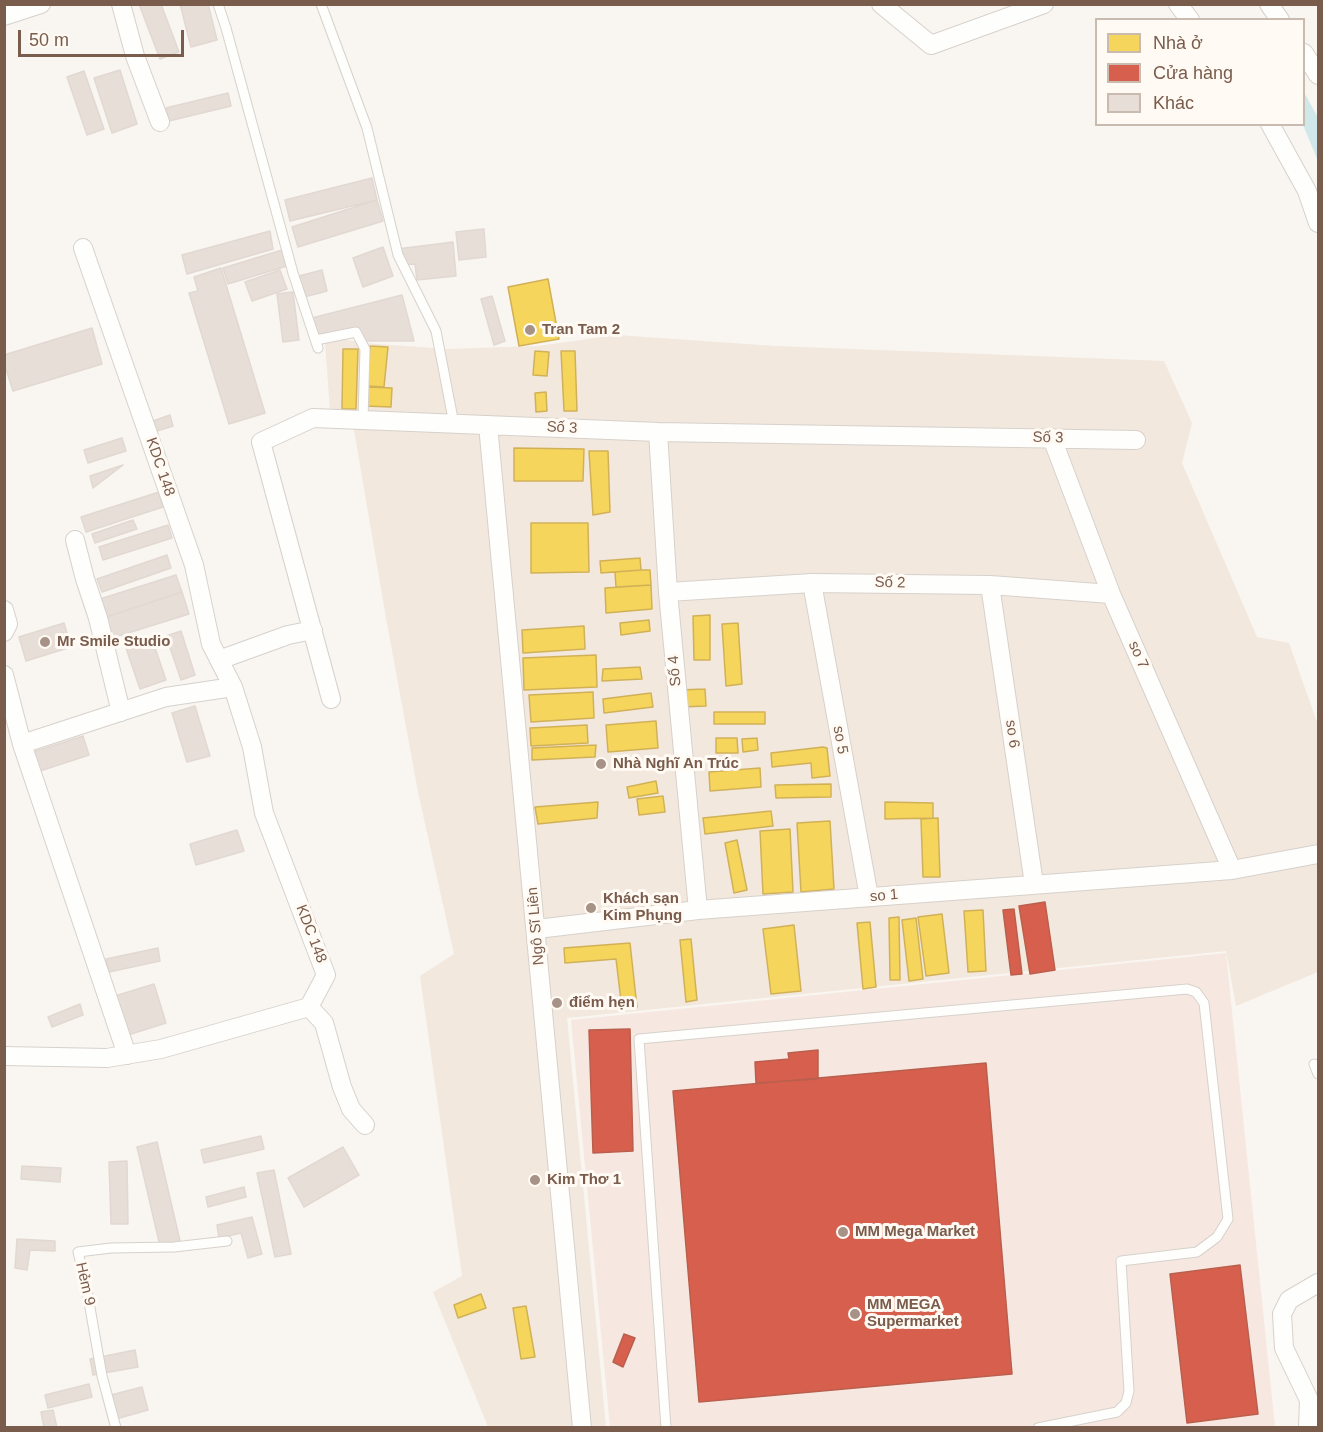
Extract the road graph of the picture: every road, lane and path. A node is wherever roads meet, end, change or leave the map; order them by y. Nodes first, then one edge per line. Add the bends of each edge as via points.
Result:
1 (41, 4) edge
2 (120, 4) edge
3 (218, 4) edge
4 (321, 4) edge
5 (881, 4) edge
6 (1044, 4) edge
7 (1178, 4) edge
8 (1269, 4) edge
9 (4, 16) edge
10 (1188, 18) edge
11 (1279, 18) edge
12 (1305, 55) edge
13 (1318, 75) edge
14 (160, 122) dead end
15 (1271, 126) edge
16 (1318, 223) edge
17 (83, 248) dead end
18 (363, 420) junction
19 (454, 424) junction
20 (488, 425) junction
21 (658, 432) junction
22 (1052, 438) junction
23 (1136, 440) dead end
24 (75, 540) dead end
25 (812, 583) junction
26 (990, 585) junction
27 (668, 592) junction
28 (1111, 594) junction
29 (4, 610) edge
30 (313, 630) junction
31 (4, 632) edge
32 (219, 660) junction
33 (4, 675) edge
34 (233, 687) junction
35 (331, 699) dead end
36 (122, 712) junction
37 (22, 744) junction
38 (1318, 854) edge
39 (1232, 870) junction
40 (1034, 884) junction
41 (869, 897) junction
42 (698, 910) junction
43 (537, 929) junction
44 (309, 1007) junction
45 (127, 1055) junction
46 (4, 1056) edge
47 (1314, 1064) dead end
48 (1318, 1074) edge
49 (365, 1125) dead end
50 (227, 1241) dead end
51 (1318, 1283) edge
52 (116, 1428) edge
53 (582, 1428) edge
54 (666, 1428) edge
55 (1038, 1428) edge
56 (1308, 1428) edge

1 - 9 street
2 - 14 street
3 - 18 lane via 293,273 317,344 356,332 364,349
4 - 19 lane via 367,128 398,255 436,332
5 - 6 street via 932,45
7 - 10 street
8 - 11 street
12 - 13 street
15 - 16 street via 1307,191
17 - 32 street, KDC 148 via 194,565 211,644
18 - 19 street, Số 3
18 - 30 street, Số 3 via 313,418 261,442
19 - 20 street, Số 3
20 - 21 street, Số 3
20 - 43 street, Ngô Sĩ Liên
21 - 22 street, Số 3
21 - 27 street, Số 4
22 - 23 street, Số 3
22 - 28 street, so 7
24 - 36 street
25 - 26 street, Số 2
25 - 27 street, Số 2
25 - 41 street, so 5
26 - 28 street, Số 2
26 - 40 street, so 6
27 - 42 street, Số 4
28 - 39 street, so 7
29 - 31 street via 8,624
30 - 32 street
30 - 35 street, Số 3
32 - 34 street, KDC 148
33 - 37 street
34 - 36 street via 166,697
34 - 44 street, KDC 148 via 252,747 264,813 326,975
36 - 37 street
37 - 45 street
38 - 39 street, so 1
39 - 40 street, so 1
40 - 41 street, so 1
41 - 42 street, so 1
42 - 43 street, so 1
43 - 53 street, Ngô Sĩ Liên
44 - 45 street
44 - 49 street via 324,1023 351,1110
45 - 46 street
47 - 48 lane
50 - 52 lane, Hẻm 9 via 78,1252
51 - 56 street via 1289,1300 1282,1314 1284,1348 1309,1400
54 - 55 lane via 639,1039 1187,989 1196,992 1204,1003 1227,1219 1217,1237 1197,1252 1121,1261 1129,1391 1126,1403 1117,1412

